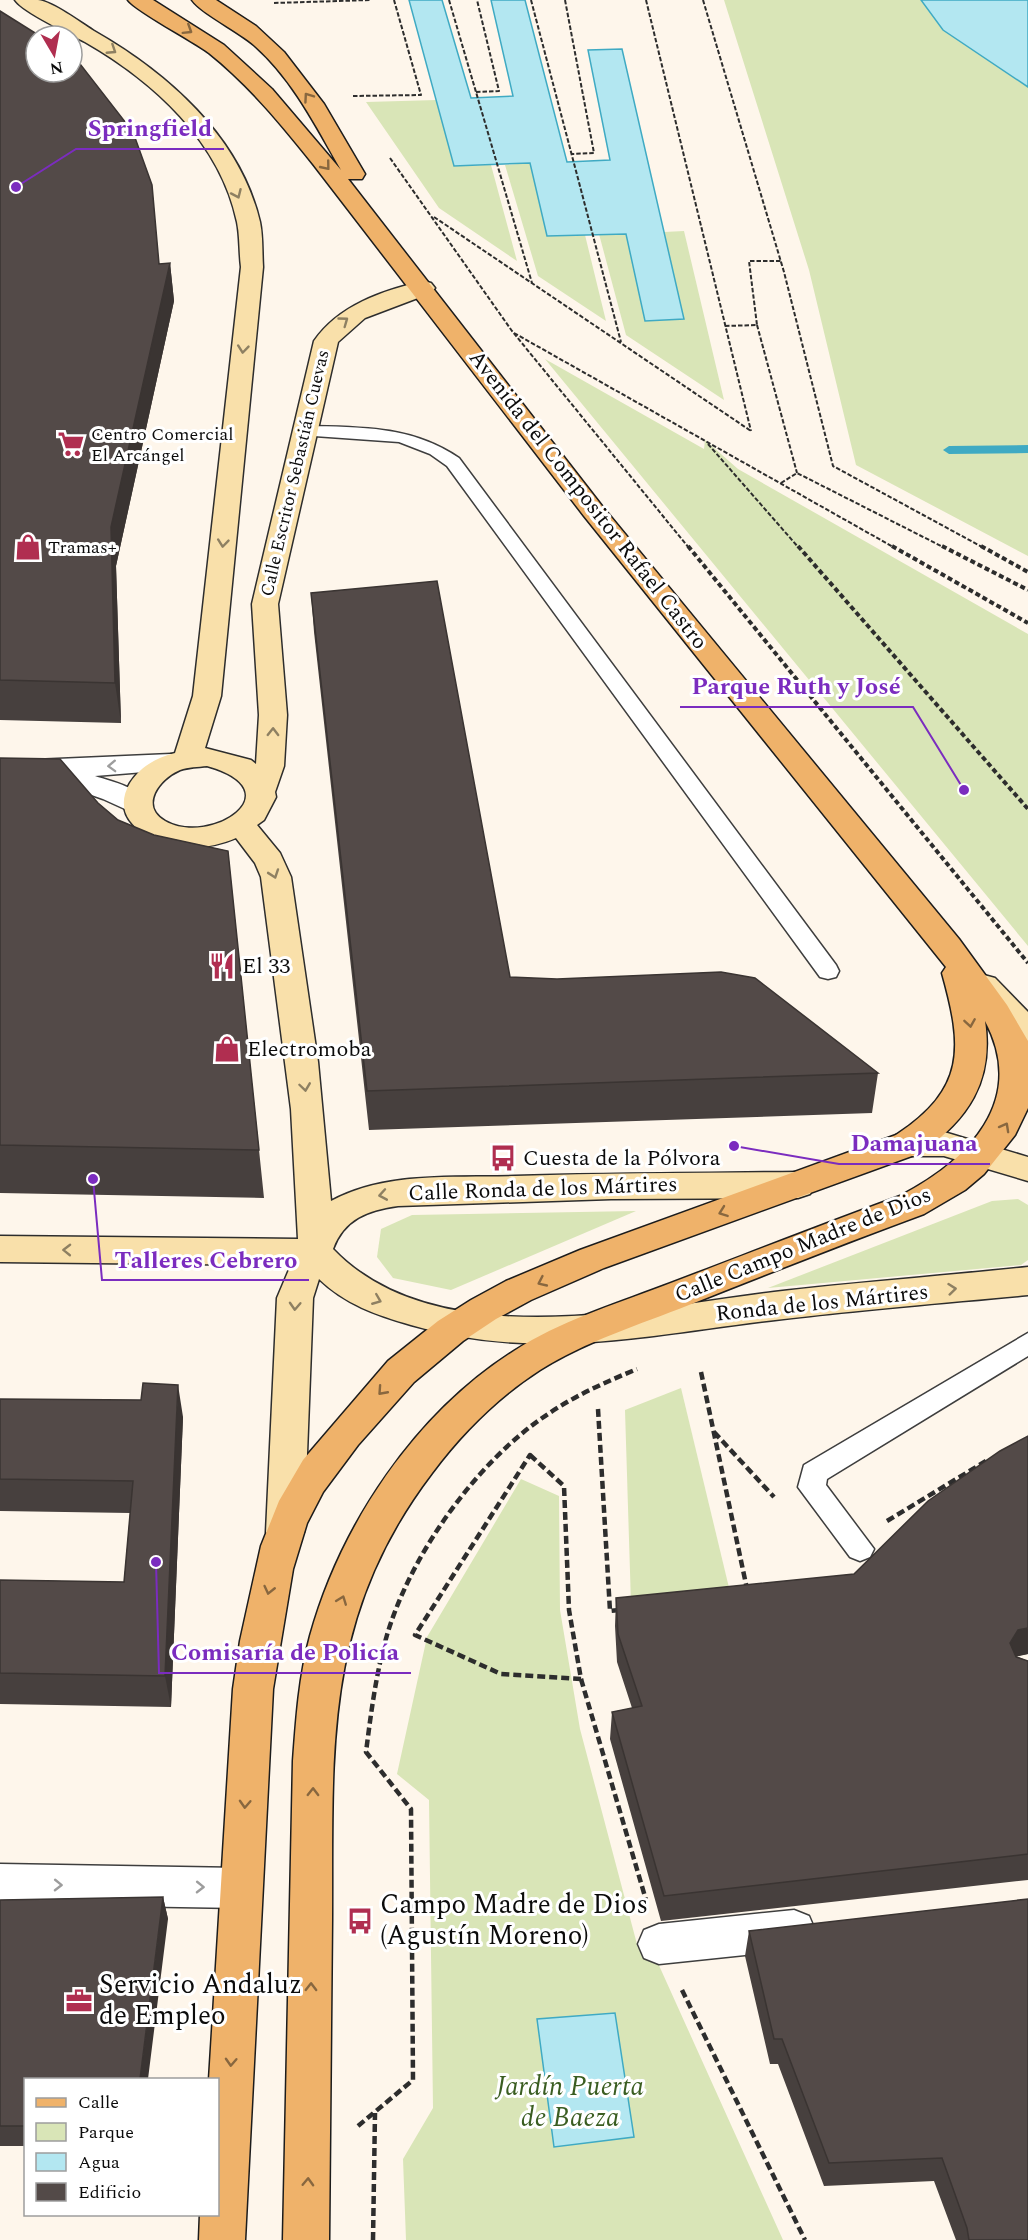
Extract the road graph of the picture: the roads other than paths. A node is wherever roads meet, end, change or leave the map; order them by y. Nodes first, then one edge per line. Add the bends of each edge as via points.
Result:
1 (25, 0) edge
2 (138, 0) edge
3 (202, 0) edge
4 (418, 281) junction
5 (306, 431) junction
6 (179, 761) junction
7 (262, 789) junction
8 (136, 804) junction
9 (242, 826) junction
10 (948, 946) junction
11 (828, 971) dead end
12 (1028, 1032) edge
13 (908, 1144) junction
14 (985, 1155) junction
15 (1028, 1169) edge
16 (798, 1185) junction
17 (0, 1249) edge
18 (315, 1252) junction
19 (1028, 1281) edge
20 (460, 1325) junction
21 (581, 1332) junction
22 (1028, 1343) edge
23 (285, 1533) junction
24 (861, 1549) road end
25 (0, 1884) edge
26 (240, 1888) junction
27 (834, 1925) edge
28 (659, 1944) road end
29 (222, 2240) edge
30 (306, 2240) edge

1 -> 6 street via 155,78 194,116 218,150 247,214 252,267 207,696
2 -> 4 main road, Avenida del Compositor Rafael Castro via 199,37 252,81 307,142
4 -> 3 main road, Avenida del Compositor Rafael Castro via 290,73 265,43
5 -> 4 street, Calle Escritor Sebastián Cuevas via 326,341 332,330 343,320
4 - 10 main road, Avenida del Compositor Rafael Castro via 593,511
7 -> 5 street, Calle Escritor Sebastián Cuevas via 270,766 273,724 265,604
5 - 11 lane via 397,434 417,439 453,462
6 - 7 street via 207,757 235,763 256,777
6 - 8 street via 146,779
6 -> 8 street via 22,768 86,781
7 - 9 street via 262,802
8 - 9 street via 151,827 185,838 225,834
9 -> 18 street via 276,877 312,1132
10 - 12 street
10 -> 13 main road via 972,1027 970,1070 949,1112 931,1132
14 -> 10 main road, Calle Campo Madre de Dios via 1013,1112 1019,1067 995,1012
13 - 14 street via 944,1144
13 - 16 main road
14 - 15 street
14 - 21 main road, Calle Campo Madre de Dios via 956,1181 912,1205
16 -> 18 street, Calle Ronda de los Mártires via 611,1186 382,1194 340,1212 326,1226
16 -> 20 main road via 589,1260
18 -> 17 street
18 -> 20 street, Ronda de los Mártires via 362,1294
18 -> 23 street via 301,1276 295,1298
21 -> 19 street, Ronda de los Mártires via 774,1306
20 - 21 street, Ronda de los Mártires via 521,1333
20 -> 23 main road via 419,1355 358,1419 299,1499
30 -> 21 main road, Calle Campo Madre de Dios via 313,1761 325,1659 339,1608 382,1518 440,1435 511,1371
22 - 24 lane via 814,1473 812,1487
23 -> 26 main road via 267,1597 255,1668
25 -> 26 street
26 -> 29 main road
27 - 28 street

